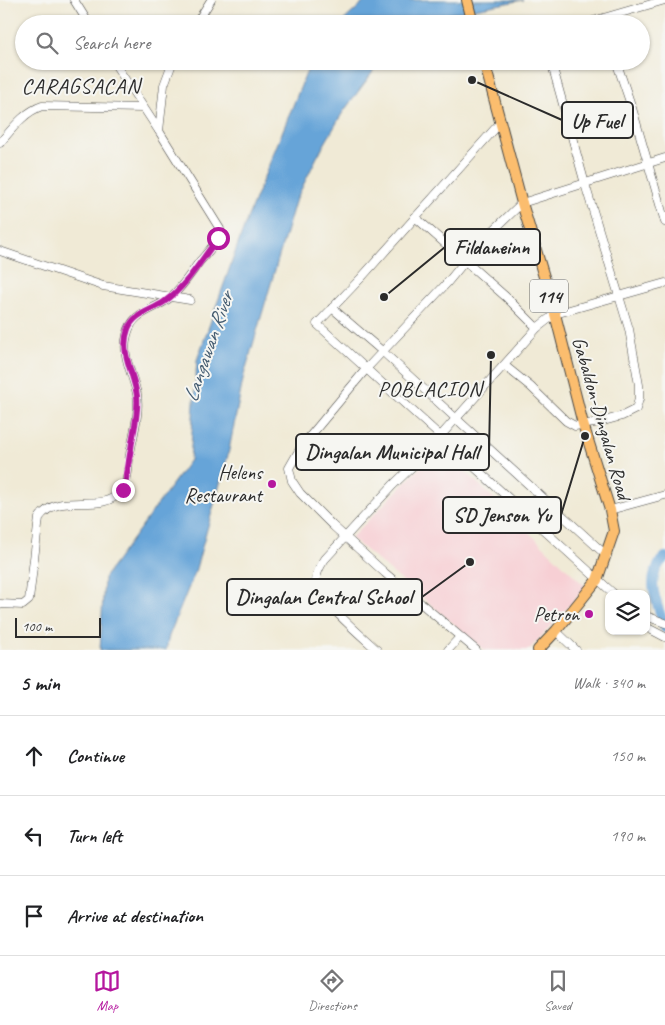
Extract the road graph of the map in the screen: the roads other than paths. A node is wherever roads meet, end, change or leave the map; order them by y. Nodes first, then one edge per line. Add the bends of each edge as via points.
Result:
1 (74, 0) edge
2 (211, 0) edge
3 (467, 0) edge
4 (665, 0) edge
5 (83, 15) edge
6 (202, 15) edge
7 (471, 15) edge
8 (621, 15) edge
9 (119, 70) edge
10 (170, 70) edge
11 (486, 70) edge
12 (553, 70) edge
13 (619, 70) edge
14 (143, 108) junction
15 (500, 123) junction
16 (159, 131) junction
17 (0, 143) edge
18 (665, 158) edge
19 (648, 164) junction
20 (585, 184) junction
21 (522, 203) junction
22 (415, 217) junction
23 (665, 222) edge
24 (0, 252) edge
25 (466, 261) junction
26 (665, 283) edge
27 (618, 296) junction
28 (171, 297) junction
29 (190, 300) dead end
30 (332, 308) junction
31 (555, 314) junction
32 (537, 328) junction
33 (382, 351) junction
34 (504, 365) junction
35 (367, 368) junction
36 (455, 418) junction
37 (583, 424) junction
38 (439, 436) junction
39 (665, 494) edge
40 (610, 510) junction
41 (345, 536) junction
42 (606, 556) junction
43 (597, 580) junction
44 (609, 590) edge
45 (0, 604) edge
46 (650, 618) edge
47 (665, 623) edge
48 (650, 629) edge
49 (556, 631) junction
50 (460, 637) junction
51 (665, 637) edge
52 (377, 650) edge
53 (448, 650) edge
54 (476, 650) edge
55 (538, 650) edge
56 (576, 650) edge

1 - 5 street
2 - 6 street
3 - 7 main road
4 - 8 street
9 - 14 street
10 - 16 street via 164,85
11 - 15 main road, Gabaldon-Dingalan Road / 114
12 - 20 street
13 - 19 street
14 - 16 street
14 - 17 street via 42,106 31,111
15 - 21 main road, Gabaldon-Dingalan Road / 114
15 - 22 street
16 - 28 street via 220,229 220,234
18 - 19 street
19 - 20 street
19 - 23 street
20 - 21 street
20 - 27 street
21 - 25 street via 498,224
21 - 31 main road, Gabaldon-Dingalan Road / 114
22 - 25 street
22 - 30 street
24 - 28 street via 102,286
25 - 32 street
25 - 33 street
26 - 27 street
27 - 31 street
27 - 37 street via 629,329 639,399 636,409 628,414
28 - 29 street
28 - 45 street via 136,317 126,337 126,354 137,395 137,408 123,490 115,498 57,505 43,512 39,518 29,600 23,606
30 - 33 street
30 - 35 street via 317,324
31 - 32 street
31 - 37 main road, Gabaldon-Dingalan Road / 114
32 - 34 street
33 - 35 street
33 - 36 street
34 - 36 street
34 - 37 street via 566,421 575,426
35 - 38 street
35 - 41 street via 301,447 289,468 300,493
36 - 38 street
36 - 42 street
37 - 40 main road, Gabaldon-Dingalan Road / 114
38 - 41 street
38 - 43 street
39 - 40 street
40 - 42 main road, Gabaldon-Dingalan Road / 114 via 614,531
41 - 50 street
41 - 52 street via 320,566 317,590
42 - 43 main road, Gabaldon-Dingalan Road / 114
43 - 44 street
43 - 49 main road, Gabaldon-Dingalan Road / 114
46 - 47 street
48 - 51 street
49 - 55 main road, Gabaldon-Dingalan Road / 114
49 - 56 street
50 - 53 street
50 - 54 street

